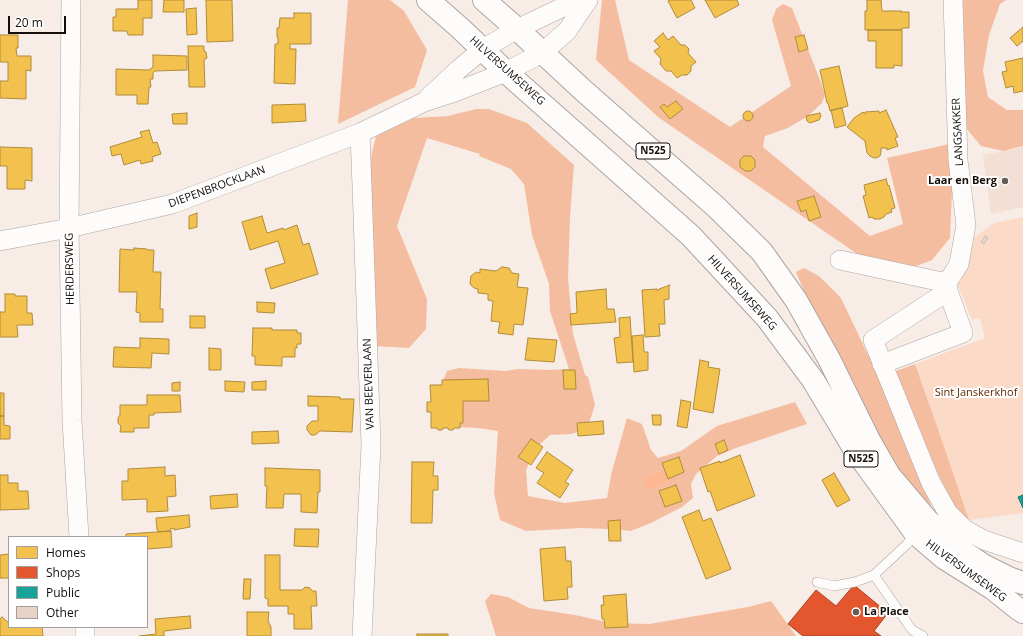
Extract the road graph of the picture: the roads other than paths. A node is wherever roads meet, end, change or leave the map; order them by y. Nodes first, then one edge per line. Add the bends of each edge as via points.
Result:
1 (71, 0) edge
2 (428, 0) edge
3 (484, 0) edge
4 (573, 0) edge
5 (588, 0) edge
6 (953, 0) edge
7 (517, 29) junction
8 (483, 49) junction
9 (542, 53) junction
10 (506, 72) junction
11 (424, 102) junction
12 (360, 133) junction
13 (69, 228) junction
14 (0, 241) edge
15 (840, 260) dead end
16 (947, 287) junction
17 (882, 364) junction
18 (922, 527) junction
19 (79, 536) edge
20 (1023, 553) edge
21 (874, 575) junction
22 (817, 582) dead end
23 (1023, 582) edge
24 (1023, 612) edge
25 (362, 636) edge
26 (923, 636) edge

1 - 13 street, HERDERSWEG
2 - 8 main road, HILVERSUMSEWEG / N525
3 - 7 main road, HILVERSUMSEWEG / N525
4 - 7 street, DIEPENBROCKLAAN
5 - 9 street, DIEPENBROCKLAAN via 567,32
6 - 16 street, LANGSAKKER via 958,160 966,225 960,264
7 - 8 street, DIEPENBROCKLAAN
7 - 9 main road, HILVERSUMSEWEG / N525
8 - 10 main road, HILVERSUMSEWEG / N525
8 - 11 street, DIEPENBROCKLAAN
9 - 10 street, DIEPENBROCKLAAN
9 - 18 main road, HILVERSUMSEWEG / N525 via 715,206 762,252 796,300 870,442
10 - 11 street, DIEPENBROCKLAAN
10 - 18 main road, HILVERSUMSEWEG / N525 via 691,236 767,318 813,380 855,450
11 - 12 street, DIEPENBROCKLAAN
12 - 13 street, DIEPENBROCKLAAN via 172,204
12 - 25 street, VAN BEEVERLAAN via 371,444
13 - 14 street, DIEPENBROCKLAAN
13 - 19 street, HERDERSWEG via 72,420
15 - 16 street
16 - 17 street, LANGSAKKER via 873,340
16 - 17 street via 963,333
17 - 20 street via 931,483 948,513 964,529 984,540
18 - 21 lane via 906,546
18 - 23 main road, HILVERSUMSEWEG / N525 via 983,565
18 - 24 main road, HILVERSUMSEWEG / N525 via 944,558 992,588
21 - 22 lane via 834,586
21 - 26 lane via 912,630

